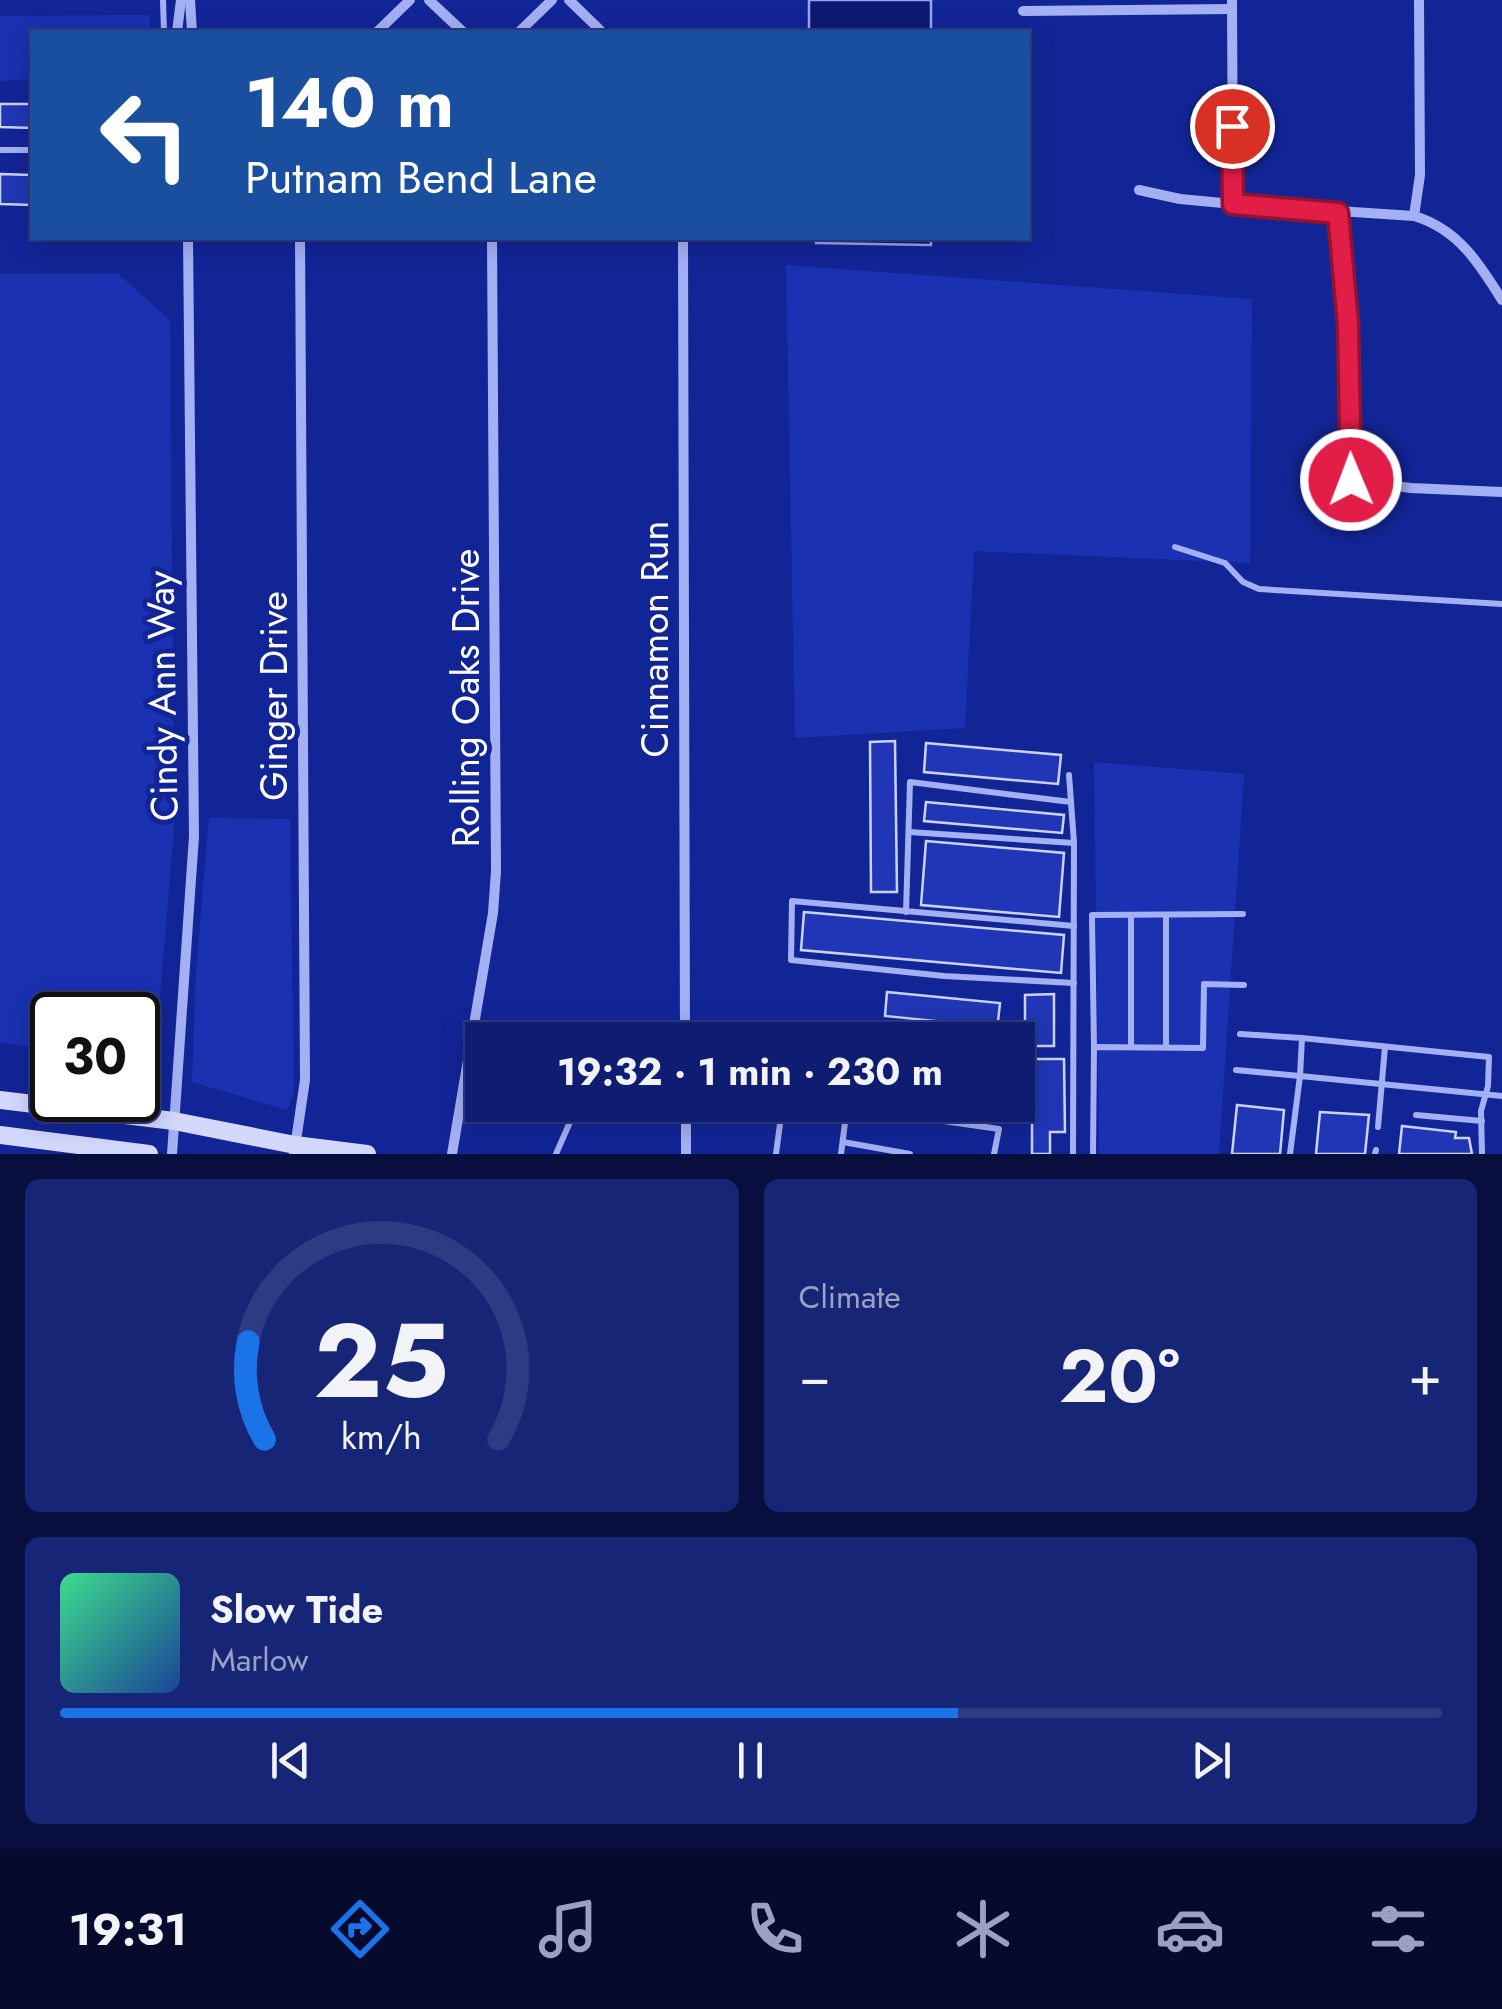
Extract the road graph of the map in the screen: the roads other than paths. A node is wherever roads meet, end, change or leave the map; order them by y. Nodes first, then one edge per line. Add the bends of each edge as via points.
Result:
1 (164, 0) edge
2 (181, 0) edge
3 (190, 0) edge
4 (410, 0) edge
5 (429, 0) edge
6 (552, 0) edge
7 (569, 0) edge
8 (1419, 0) edge
9 (1232, 4) edge
10 (1023, 11) dead end
11 (164, 30) edge
12 (177, 30) edge
13 (192, 30) edge
14 (379, 30) edge
15 (461, 30) edge
16 (522, 30) edge
17 (600, 30) edge
18 (0, 150) edge
19 (30, 150) edge
20 (1139, 190) dead end
21 (1233, 204) junction
22 (1338, 213) junction
23 (1414, 216) junction
24 (188, 240) edge
25 (300, 240) edge
26 (492, 240) edge
27 (683, 240) edge
28 (1502, 300) edge
29 (1502, 492) edge
30 (1175, 547) dead end
31 (1502, 604) edge
32 (1069, 775) dead end
33 (1071, 802) junction
34 (908, 832) junction
35 (1074, 843) junction
36 (906, 912) junction
37 (1243, 914) dead end
38 (1131, 915) junction
39 (1166, 915) junction
40 (1074, 926) junction
41 (1074, 983) junction
42 (1244, 985) dead end
43 (686, 1022) edge
44 (1240, 1034) dead end
45 (1302, 1038) junction
46 (1094, 1047) junction
47 (1385, 1047) junction
48 (1131, 1048) junction
49 (1166, 1048) junction
50 (1236, 1070) dead end
51 (1300, 1076) junction
52 (1382, 1084) junction
53 (1484, 1094) junction
54 (1502, 1096) edge
55 (0, 1100) edge
56 (1416, 1116) dead end
57 (174, 1120) junction
58 (1482, 1120) junction
59 (570, 1122) edge
60 (686, 1122) edge
61 (781, 1122) edge
62 (845, 1122) edge
63 (950, 1122) edge
64 (1378, 1128) dead end
65 (0, 1134) edge
66 (842, 1142) junction
67 (294, 1149) edge
68 (150, 1154) edge
69 (172, 1154) edge
70 (367, 1154) edge
71 (452, 1154) edge
72 (556, 1154) edge
73 (686, 1154) edge
74 (776, 1154) edge
75 (841, 1154) edge
76 (910, 1154) edge
77 (994, 1154) edge
78 (1073, 1154) edge
79 (1093, 1154) edge
80 (1290, 1154) edge
81 (1482, 1154) edge

1 - 11 lane
2 - 12 street
3 - 13 street
4 - 14 street
5 - 15 street
6 - 16 street
7 - 17 street
8 - 23 street via 1420,175
9 - 10 street
9 - 21 street
18 - 19 lane
20 - 21 street
21 - 22 street
22 - 23 street
22 - 29 street via 1351,480
23 - 28 street via 1436,222 1474,254
24 - 57 street, Cindy Ann Way via 194,836
25 - 67 street, Ginger Drive via 305,1080
26 - 71 street, Rolling Oaks Drive via 496,871
27 - 43 street, Cinnamon Run
30 - 31 lane via 1225,563 1259,589
32 - 33 lane
33 - 34 lane via 910,782
33 - 35 lane
34 - 35 lane
34 - 36 lane
35 - 40 lane
36 - 40 lane
36 - 41 lane via 792,901 791,960
37 - 39 lane
38 - 39 lane
38 - 46 lane via 1092,916
38 - 48 lane
39 - 49 lane
40 - 41 lane
41 - 78 lane
42 - 49 lane via 1204,984 1203,1048
44 - 45 lane
45 - 47 lane
45 - 51 lane
46 - 48 lane
46 - 79 lane
47 - 52 lane
47 - 53 lane via 1489,1057
48 - 49 lane
50 - 51 lane
51 - 52 lane
51 - 80 lane
52 - 53 lane
52 - 64 lane
53 - 54 lane
53 - 58 lane
55 - 57 main road
56 - 58 lane
57 - 67 main road
57 - 69 street, Cindy Ann Way
58 - 81 lane
59 - 72 lane
60 - 73 street
61 - 74 lane
62 - 66 lane
63 - 77 lane via 998,1129
65 - 68 main road
66 - 75 lane
66 - 76 lane
67 - 70 main road

